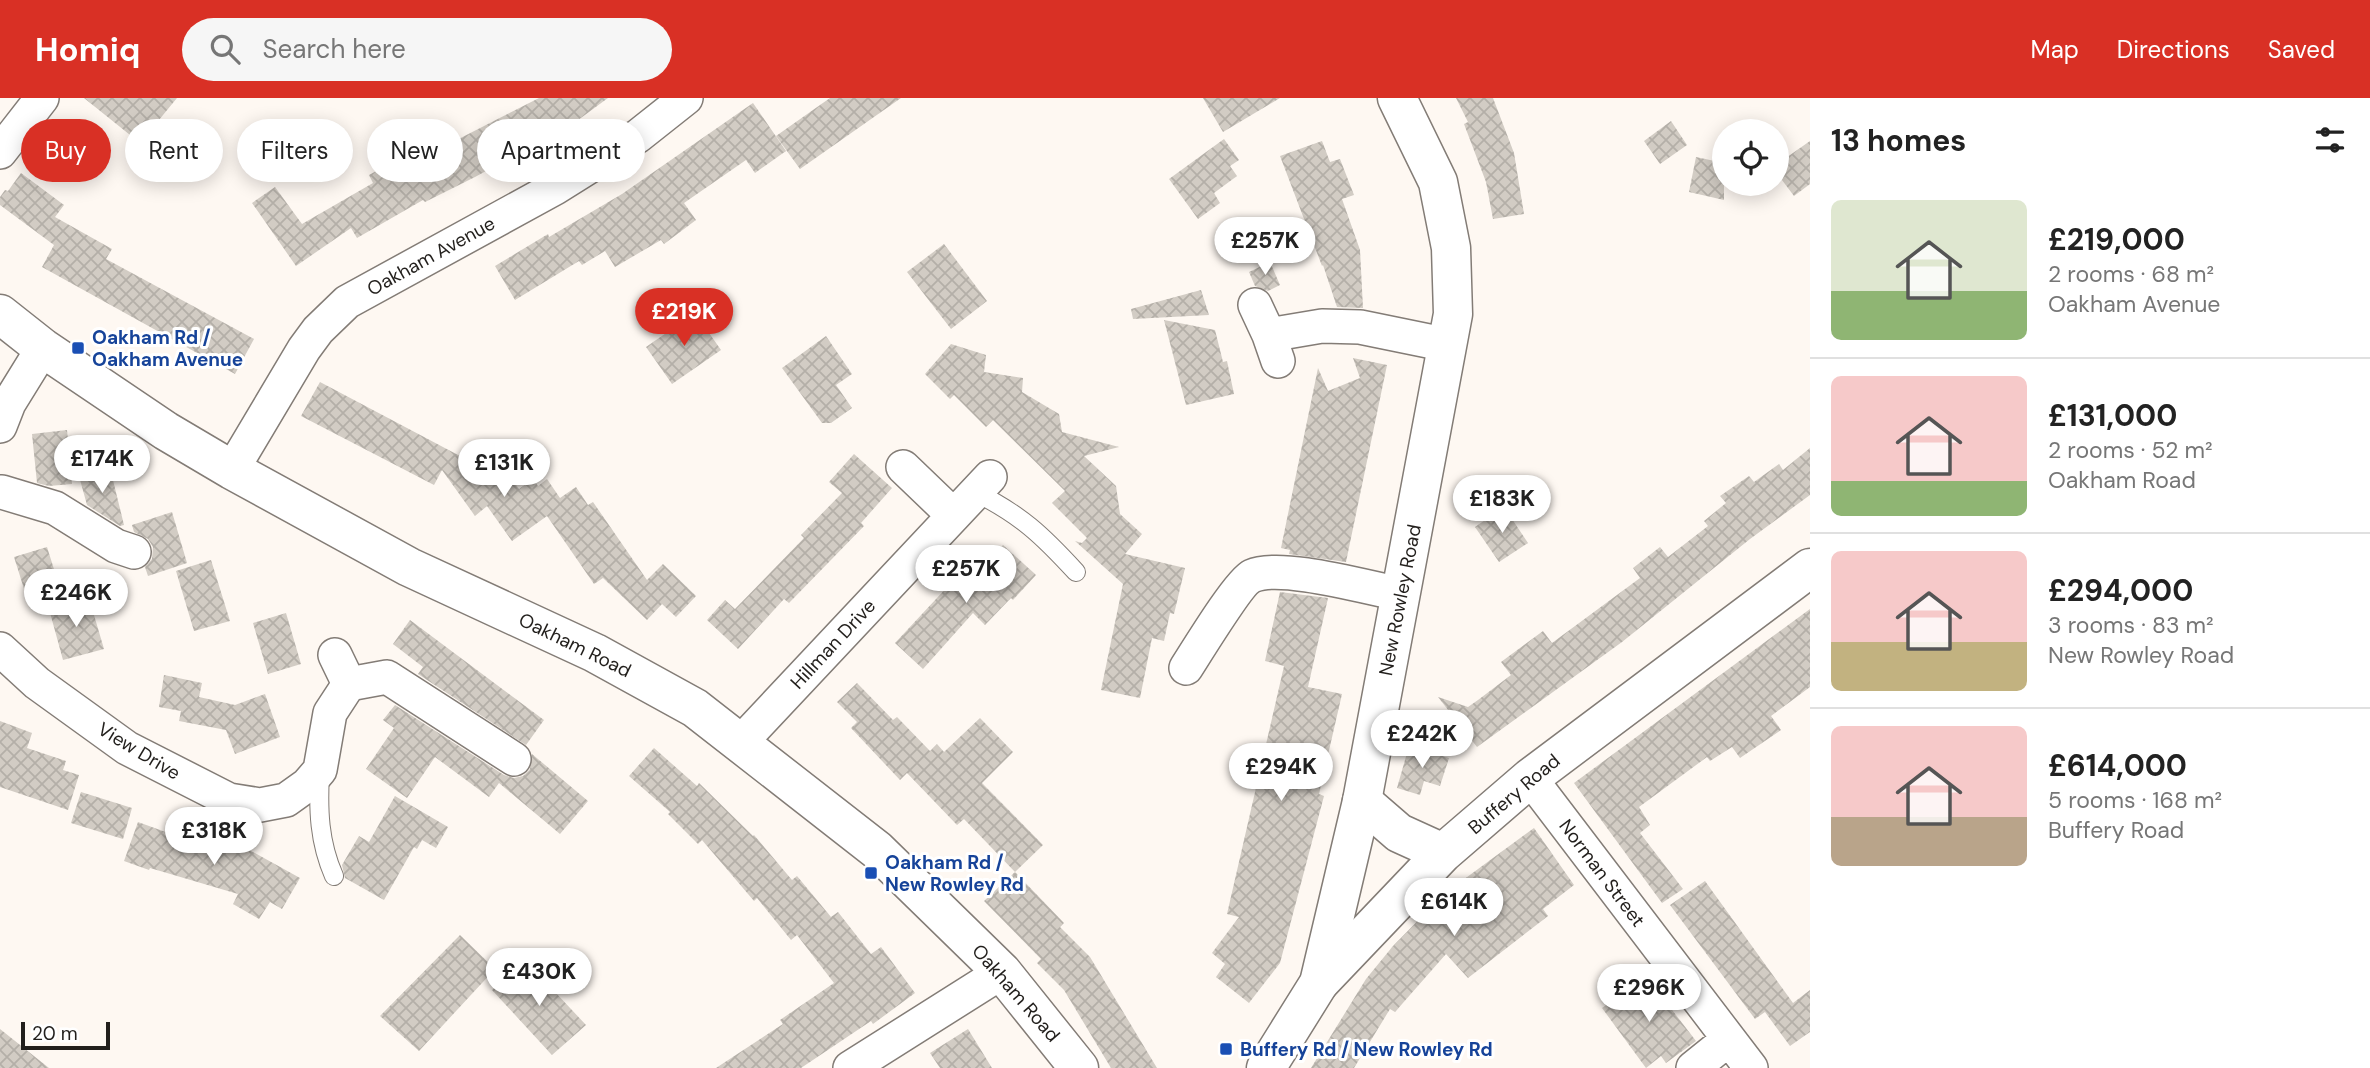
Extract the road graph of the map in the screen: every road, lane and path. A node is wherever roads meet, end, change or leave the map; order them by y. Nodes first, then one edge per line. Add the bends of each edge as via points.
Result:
1 (42, 98) edge
2 (686, 98) edge
3 (1397, 98) edge
4 (653, 108) edge
5 (0, 152) edge
6 (1255, 305) dead end
7 (0, 314) edge
8 (1448, 345) junction
9 (43, 348) junction
10 (0, 426) edge
11 (903, 467) dead end
12 (232, 470) junction
13 (1, 487) edge
14 (973, 495) junction
15 (134, 552) dead end
16 (1810, 568) edge
17 (1076, 572) dead end
18 (1401, 594) junction
19 (0, 649) edge
20 (335, 655) dead end
21 (1186, 667) dead end
22 (348, 684) junction
23 (740, 742) junction
24 (514, 759) dead end
25 (320, 770) junction
26 (1530, 778) junction
27 (1362, 801) junction
28 (1443, 853) junction
29 (334, 876) dead end
30 (1002, 972) junction
31 (1319, 983) junction
32 (1729, 1040) junction
33 (850, 1068) edge
34 (1079, 1068) edge
35 (1266, 1068) edge
36 (1693, 1068) edge
37 (1751, 1068) edge

1 - 5 street
2 - 4 street, Oakham Avenue
3 - 8 street, New Rowley Road via 1438,182 1451,248 1453,314
4 - 12 street, Oakham Avenue via 638,136 555,188 347,302 304,349
6 - 8 street via 1274,348 1322,326 1360,327
7 - 9 street, Oakham Road
8 - 18 street, New Rowley Road
9 - 10 street
9 - 12 street, Oakham Road
11 - 14 street
12 - 23 street, Oakham Road via 409,567 653,683
13 - 15 street via 55,508 116,546
14 - 17 lane via 1006,508 1042,535
14 - 23 street, Hillman Drive
16 - 26 street, Buffery Road
18 - 21 street via 1281,571 1251,576
18 - 27 street, New Rowley Road
19 - 25 street, View Drive via 37,683 127,748 229,800 260,804 286,800
20 - 22 street
22 - 24 street via 387,677
22 - 25 street via 330,713
23 - 30 street, Oakham Road via 877,850
25 - 29 lane via 319,825
26 - 28 street, Buffery Road
26 - 32 street, Norman Street
27 - 28 street via 1399,833
27 - 31 street, New Rowley Road
28 - 31 street, Buffery Road
30 - 33 street
30 - 34 street, Oakham Road
31 - 35 street, Buffery Road
32 - 36 street
32 - 37 street, Norman Street

